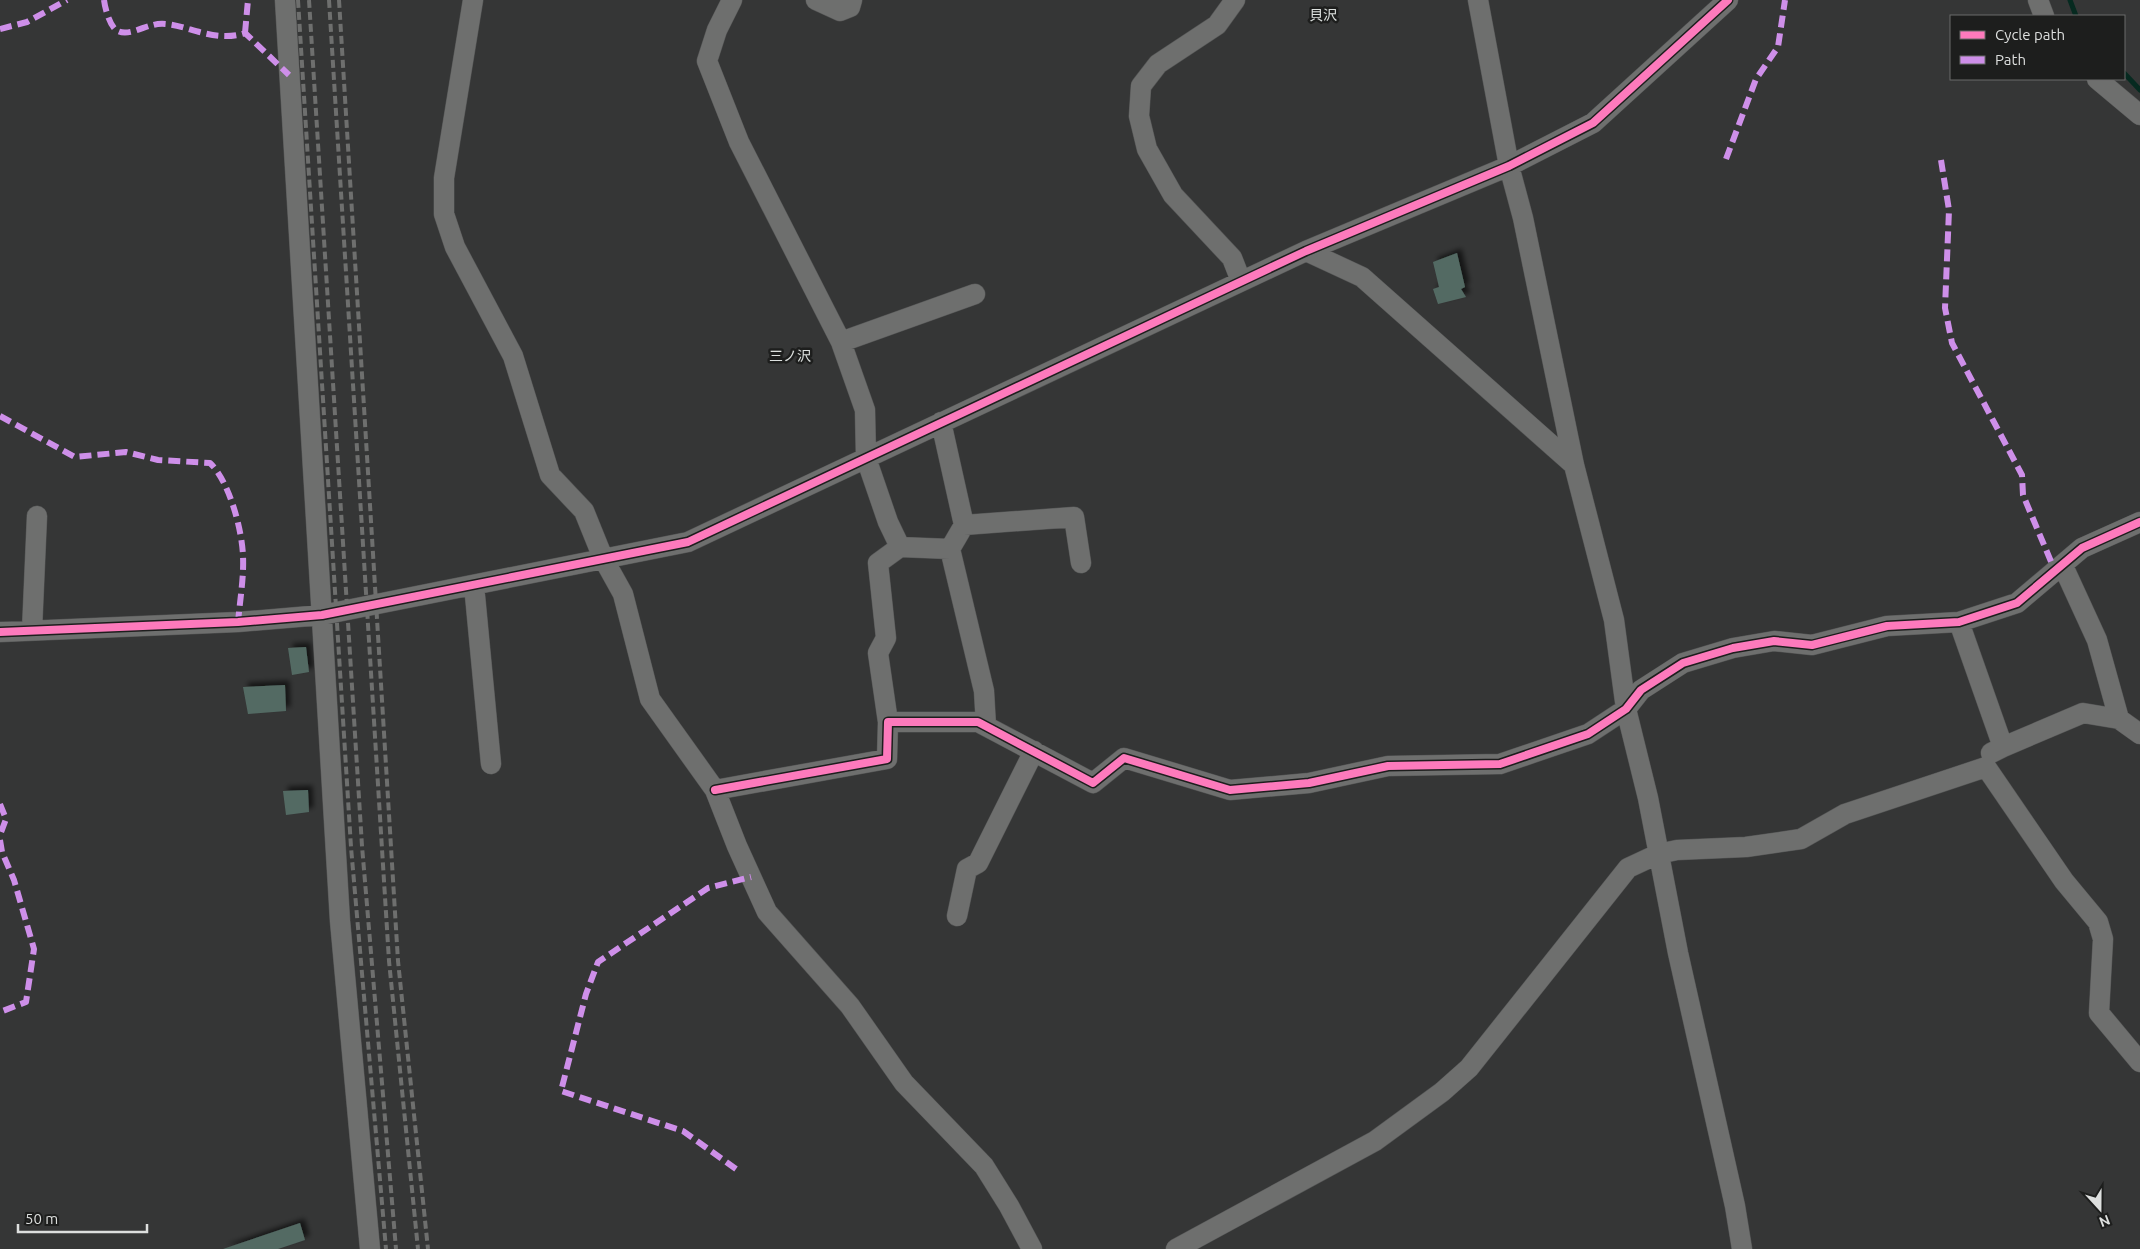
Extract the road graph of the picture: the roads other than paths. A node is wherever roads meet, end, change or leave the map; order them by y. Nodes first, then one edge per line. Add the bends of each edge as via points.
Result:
1 (284, 0) edge
2 (473, 0) edge
3 (732, 0) edge
4 (816, 0) edge
5 (852, 0) edge
6 (1236, 0) edge
7 (1478, 0) edge
8 (1728, 0) edge
9 (2038, 0) edge
10 (2044, 15) edge
11 (2098, 80) edge
12 (2140, 115) edge
13 (1509, 166) junction
14 (1306, 250) junction
15 (1240, 281) junction
16 (975, 294) dead end
17 (841, 342) junction
18 (941, 422) junction
19 (866, 458) junction
20 (1574, 465) junction
21 (37, 516) dead end
22 (2140, 522) edge
23 (964, 524) junction
24 (900, 547) junction
25 (950, 549) junction
26 (603, 558) junction
27 (1081, 563) dead end
28 (2063, 566) junction
29 (474, 585) junction
30 (322, 615) junction
31 (1959, 622) junction
32 (32, 630) junction
33 (0, 632) edge
34 (1626, 709) junction
35 (2119, 719) junction
36 (888, 722) junction
37 (986, 726) junction
38 (2140, 734) edge
39 (2002, 747) junction
40 (1034, 751) junction
41 (491, 764) dead end
42 (1986, 767) junction
43 (715, 790) junction
44 (1658, 854) junction
45 (957, 916) dead end
46 (2140, 1062) edge
47 (370, 1249) edge
48 (1032, 1249) edge
49 (1176, 1249) edge
50 (1742, 1249) edge

1 - 30 street
2 - 26 street via 444,178 444,214 455,247 513,356 550,475 584,511
3 - 17 street via 717,30 707,61 738,142
4 - 5 street via 840,11 850,7
6 - 15 street via 1217,25 1158,64 1141,86 1139,116 1147,149 1173,195 1232,258
7 - 13 street
8 - 13 street via 1593,123
9 - 10 street
11 - 12 street
13 - 14 street
13 - 20 street via 1523,218
14 - 15 street
14 - 20 street via 1362,277
15 - 18 street
16 - 17 street
17 - 19 street via 865,410
18 - 19 street
18 - 23 street
19 - 24 street
19 - 26 street via 688,542
20 - 34 street via 1614,620
21 - 32 street
22 - 28 street via 2082,548
23 - 25 street
23 - 27 street via 1074,517
24 - 25 street
24 - 36 street via 878,563 886,638 878,653
25 - 37 street via 984,691
26 - 29 street
26 - 43 street via 622,594 650,699
28 - 31 street via 2017,603
28 - 35 street via 2097,640
29 - 30 street
29 - 41 street
30 - 32 street via 238,622
30 - 47 street via 340,921
31 - 34 street via 1888,626 1812,645 1774,641 1733,648 1683,663 1641,690
31 - 39 street
32 - 33 street
34 - 40 street via 1588,734 1500,764 1388,766 1309,782 1230,790 1124,758 1093,783
34 - 44 street
35 - 38 street
35 - 39 street via 2083,713
36 - 37 street via 978,722
36 - 43 street via 887,759
37 - 40 street
39 - 42 street via 1992,752
40 - 45 street via 978,863 967,869
42 - 44 street via 1845,814 1801,839 1746,848 1677,850
42 - 46 street via 2064,881 2098,922 2103,939 2099,1013
43 - 48 street via 767,912 850,1006 904,1083 984,1166
44 - 49 street via 1628,868 1469,1068 1442,1092 1376,1141
44 - 50 street

